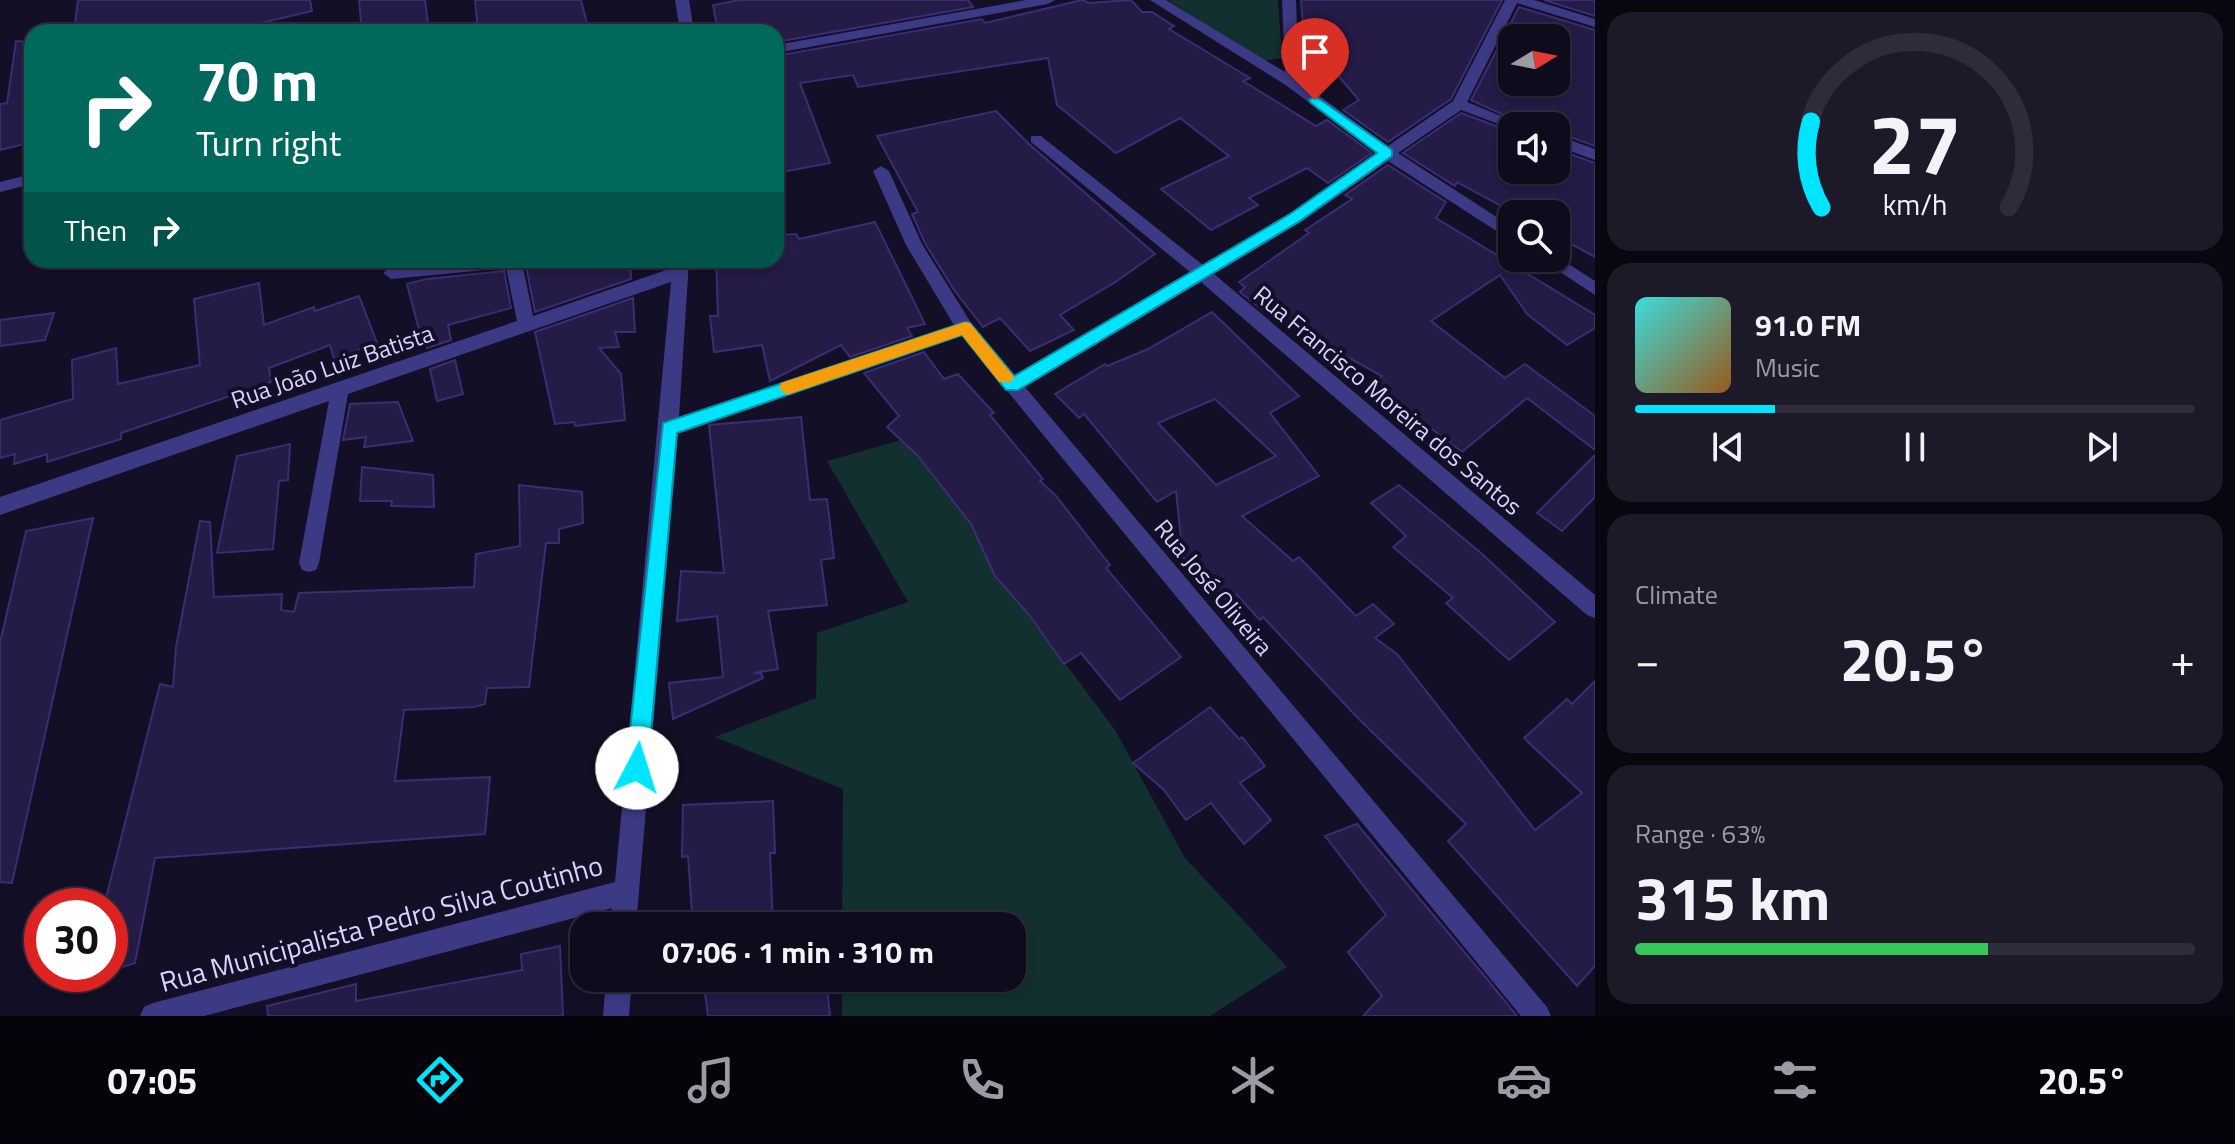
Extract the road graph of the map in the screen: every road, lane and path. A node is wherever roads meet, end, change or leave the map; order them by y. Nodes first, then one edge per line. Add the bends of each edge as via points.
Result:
1 (682, 0) edge
2 (1048, 0) edge
3 (1157, 0) edge
4 (1289, 0) edge
5 (1512, 0) edge
6 (1520, 0) edge
7 (1595, 23) edge
8 (685, 24) edge
9 (784, 48) edge
10 (1292, 83) junction
11 (1459, 104) junction
12 (1498, 119) edge
13 (1036, 139) dead end
14 (1570, 145) edge
15 (1387, 153) junction
16 (1595, 155) edge
17 (881, 171) dead end
18 (24, 181) edge
19 (0, 187) edge
20 (1498, 226) edge
21 (445, 268) edge
22 (515, 268) edge
23 (675, 268) edge
24 (680, 268) edge
25 (1569, 272) edge
26 (391, 273) dead end
27 (1203, 274) junction
28 (1595, 289) edge
29 (526, 324) junction
30 (965, 328) junction
31 (1012, 385) junction
32 (340, 388) junction
33 (669, 428) junction
34 (0, 506) edge
35 (309, 563) dead end
36 (1595, 608) edge
37 (625, 892) junction
38 (624, 912) edge
39 (618, 992) edge
40 (153, 1016) edge
41 (616, 1016) edge
42 (1538, 1016) edge

1 - 8 street
2 - 9 street
3 - 10 street
4 - 10 street
5 - 11 street
6 - 7 street
10 - 15 street
11 - 12 street
11 - 15 street
13 - 27 street, Rua Francisco Moreira dos Santos
14 - 16 street
15 - 20 street
15 - 27 street
17 - 30 street, Rua José Oliveira via 914,245
18 - 19 street
21 - 26 street
22 - 29 street
23 - 29 street, Rua João Luiz Batista
24 - 33 street
25 - 28 street
27 - 31 street
27 - 36 street, Rua Francisco Moreira dos Santos
29 - 32 street, Rua João Luiz Batista
30 - 31 street, Rua José Oliveira
30 - 33 street
31 - 42 street, Rua José Oliveira
32 - 34 street, Rua João Luiz Batista
32 - 35 street
33 - 37 street
37 - 38 street
37 - 40 street, Rua Municipalista Pedro Silva Coutinho
39 - 41 street

